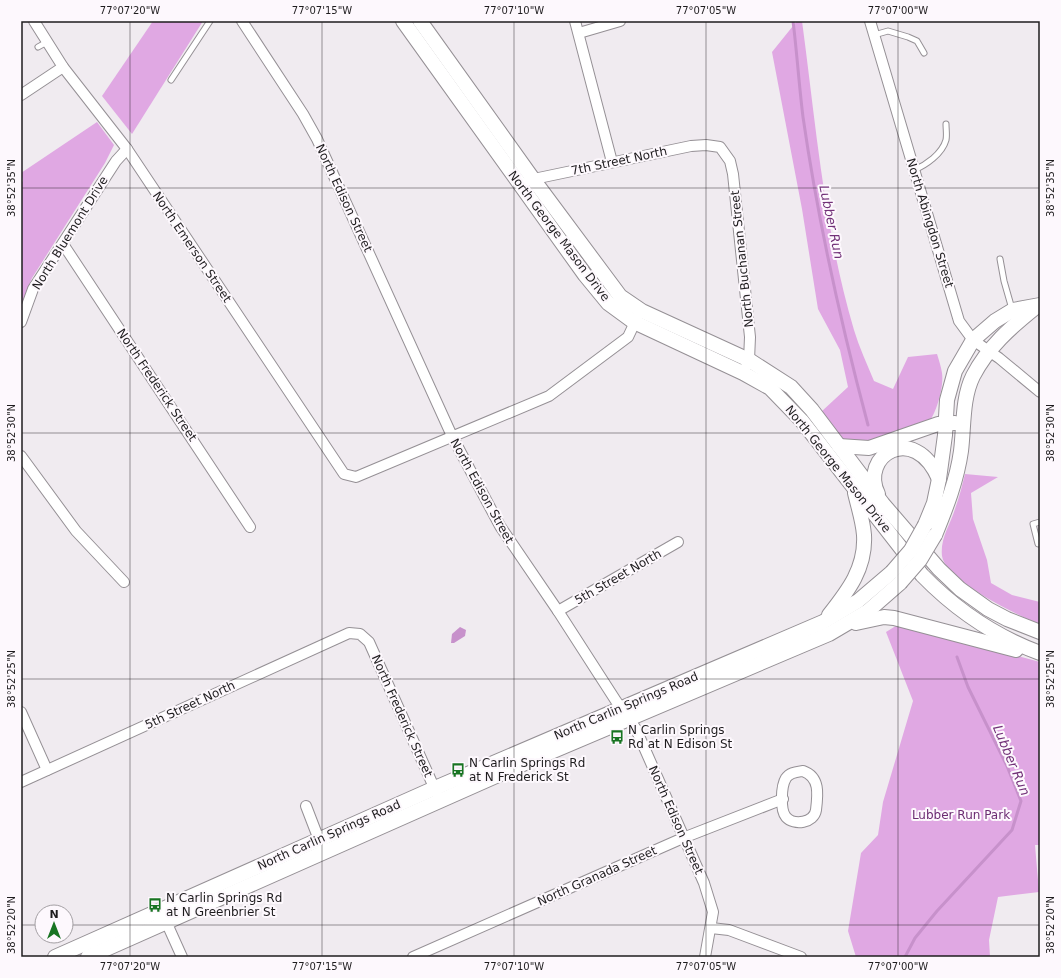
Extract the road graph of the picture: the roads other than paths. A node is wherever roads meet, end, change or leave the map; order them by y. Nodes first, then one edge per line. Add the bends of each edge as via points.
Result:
1 (34, 21) edge
2 (210, 21) edge
3 (242, 21) edge
4 (403, 21) edge
5 (420, 21) edge
6 (575, 21) edge
7 (620, 21) edge
8 (870, 21) edge
9 (579, 33) junction
10 (874, 35) junction
11 (924, 53) dead end
12 (63, 68) junction
13 (171, 80) dead end
14 (21, 95) edge
15 (946, 124) dead end
16 (720, 147) joint
17 (127, 149) junction
18 (612, 162) junction
19 (914, 170) junction
20 (526, 181) junction
21 (63, 244) junction
22 (1000, 259) dead end
23 (1038, 306) edge
24 (1013, 310) junction
25 (638, 317) junction
26 (21, 322) edge
27 (973, 340) junction
28 (989, 350) junction
29 (749, 360) junction
30 (744, 373) junction
31 (1040, 392) edge
32 (963, 422) junction
33 (946, 423) junction
34 (452, 436) junction
35 (839, 446) junction
36 (21, 456) edge
37 (939, 479) junction
38 (854, 489) junction
39 (883, 504) junction
40 (1040, 522) edge
41 (250, 527) dead end
42 (678, 542) dead end
43 (1040, 544) edge
44 (896, 577) junction
45 (124, 582) dead end
46 (558, 611) junction
47 (823, 622) junction
48 (848, 624) junction
49 (1040, 632) edge
50 (360, 634) joint
51 (1040, 654) edge
52 (21, 712) edge
53 (625, 714) junction
54 (47, 770) junction
55 (21, 782) edge
56 (437, 795) junction
57 (783, 798) junction
58 (306, 806) dead end
59 (684, 838) junction
60 (322, 846) junction
61 (164, 916) junction
62 (711, 928) junction
63 (55, 957) edge
64 (88, 957) edge
65 (182, 957) edge
66 (413, 957) edge
67 (705, 957) edge
68 (801, 957) edge

1 - 12 street, North Emerson Street via 42,45
2 - 13 lane
3 - 34 street, North Edison Street via 317,139
4 - 20 main road, North George Mason Drive
5 - 20 main road, North George Mason Drive
6 - 9 street
7 - 9 street
8 - 10 street, North Abingdon Street
9 - 18 street
10 - 11 lane via 888,31 908,37 917,41
10 - 19 street, North Abingdon Street
12 - 14 street
12 - 17 street, North Emerson Street
15 - 19 lane via 946,141 942,147 931,161
16 - 18 street, 7th Street North via 691,146
16 - 29 street, North Buchanan Street via 730,160 733,174 750,337
17 - 21 street, North Bluemont Drive via 116,160
17 - 34 street, North Emerson Street via 344,474 356,477
18 - 20 street, 7th Street North
19 - 27 street, North Abingdon Street via 960,321
20 - 25 main road, North George Mason Drive via 607,281 630,304
21 - 26 street, North Bluemont Drive via 33,289
21 - 41 street, North Frederick Street
22 - 24 lane
23 - 24 main road, North Carlin Springs Road
23 - 28 main road, North Carlin Springs Road via 1005,332
24 - 27 main road, North Carlin Springs Road
25 - 29 main road, North George Mason Drive
25 - 30 main road, North George Mason Drive
25 - 34 street via 628,337 549,396
27 - 28 street, North Abingdon Street
27 - 33 main road, North Carlin Springs Road via 955,371 947,400
28 - 31 street, North Abingdon Street
28 - 32 main road, North Carlin Springs Road via 972,377
29 - 30 street, North Buchanan Street
29 - 35 main road, North George Mason Drive via 791,387
30 - 38 main road, North George Mason Drive via 770,388 788,405
32 - 33 main road
32 - 44 main road, North Carlin Springs Road, bridge via 958,466 950,498 935,535 920,560
33 - 35 main road via 870,448
33 - 37 main road, North Carlin Springs Road
34 - 46 street, North Edison Street via 500,526
35 - 39 main road, North George Mason Drive
36 - 45 street via 76,531
37 - 39 main road via 933,465 915,449 893,449 886,454 874,476 874,485
37 - 44 main road, North Carlin Springs Road, bridge via 934,503 925,524
38 - 47 main road via 864,535 862,560 855,580
38 - 51 main road, North George Mason Drive via 922,575 942,595 986,628
39 - 49 main road, North George Mason Drive via 939,569 960,589 1007,619
40 - 43 lane via 1033,524
42 - 46 street, 5th Street North
44 - 47 main road, North Carlin Springs Road
44 - 48 main road, North Carlin Springs Road via 868,611
46 - 53 street, North Edison Street
47 - 53 main road, North Carlin Springs Road
48 - 51 main road via 894,618 961,637
48 - 53 main road, North Carlin Springs Road via 798,648
50 - 54 street, 5th Street North via 349,633 338,637
50 - 56 street, North Frederick Street via 369,642
52 - 54 street
53 - 56 main road, North Carlin Springs Road
53 - 59 street, North Edison Street via 636,729
54 - 55 street, 5th Street North
56 - 60 main road, North Carlin Springs Road
57 - 57 street via 782,810 786,817 794,822 810,820 816,812 816,781 811,774 794,772 786,778
57 - 59 street, North Granada Street
58 - 60 street
59 - 62 street, North Edison Street via 704,883 713,912
59 - 66 street, North Granada Street
60 - 61 main road, North Carlin Springs Road
61 - 63 main road, North Carlin Springs Road
61 - 64 main road, North Carlin Springs Road
61 - 65 street
62 - 67 street, North Edison Street
62 - 68 street via 729,930

